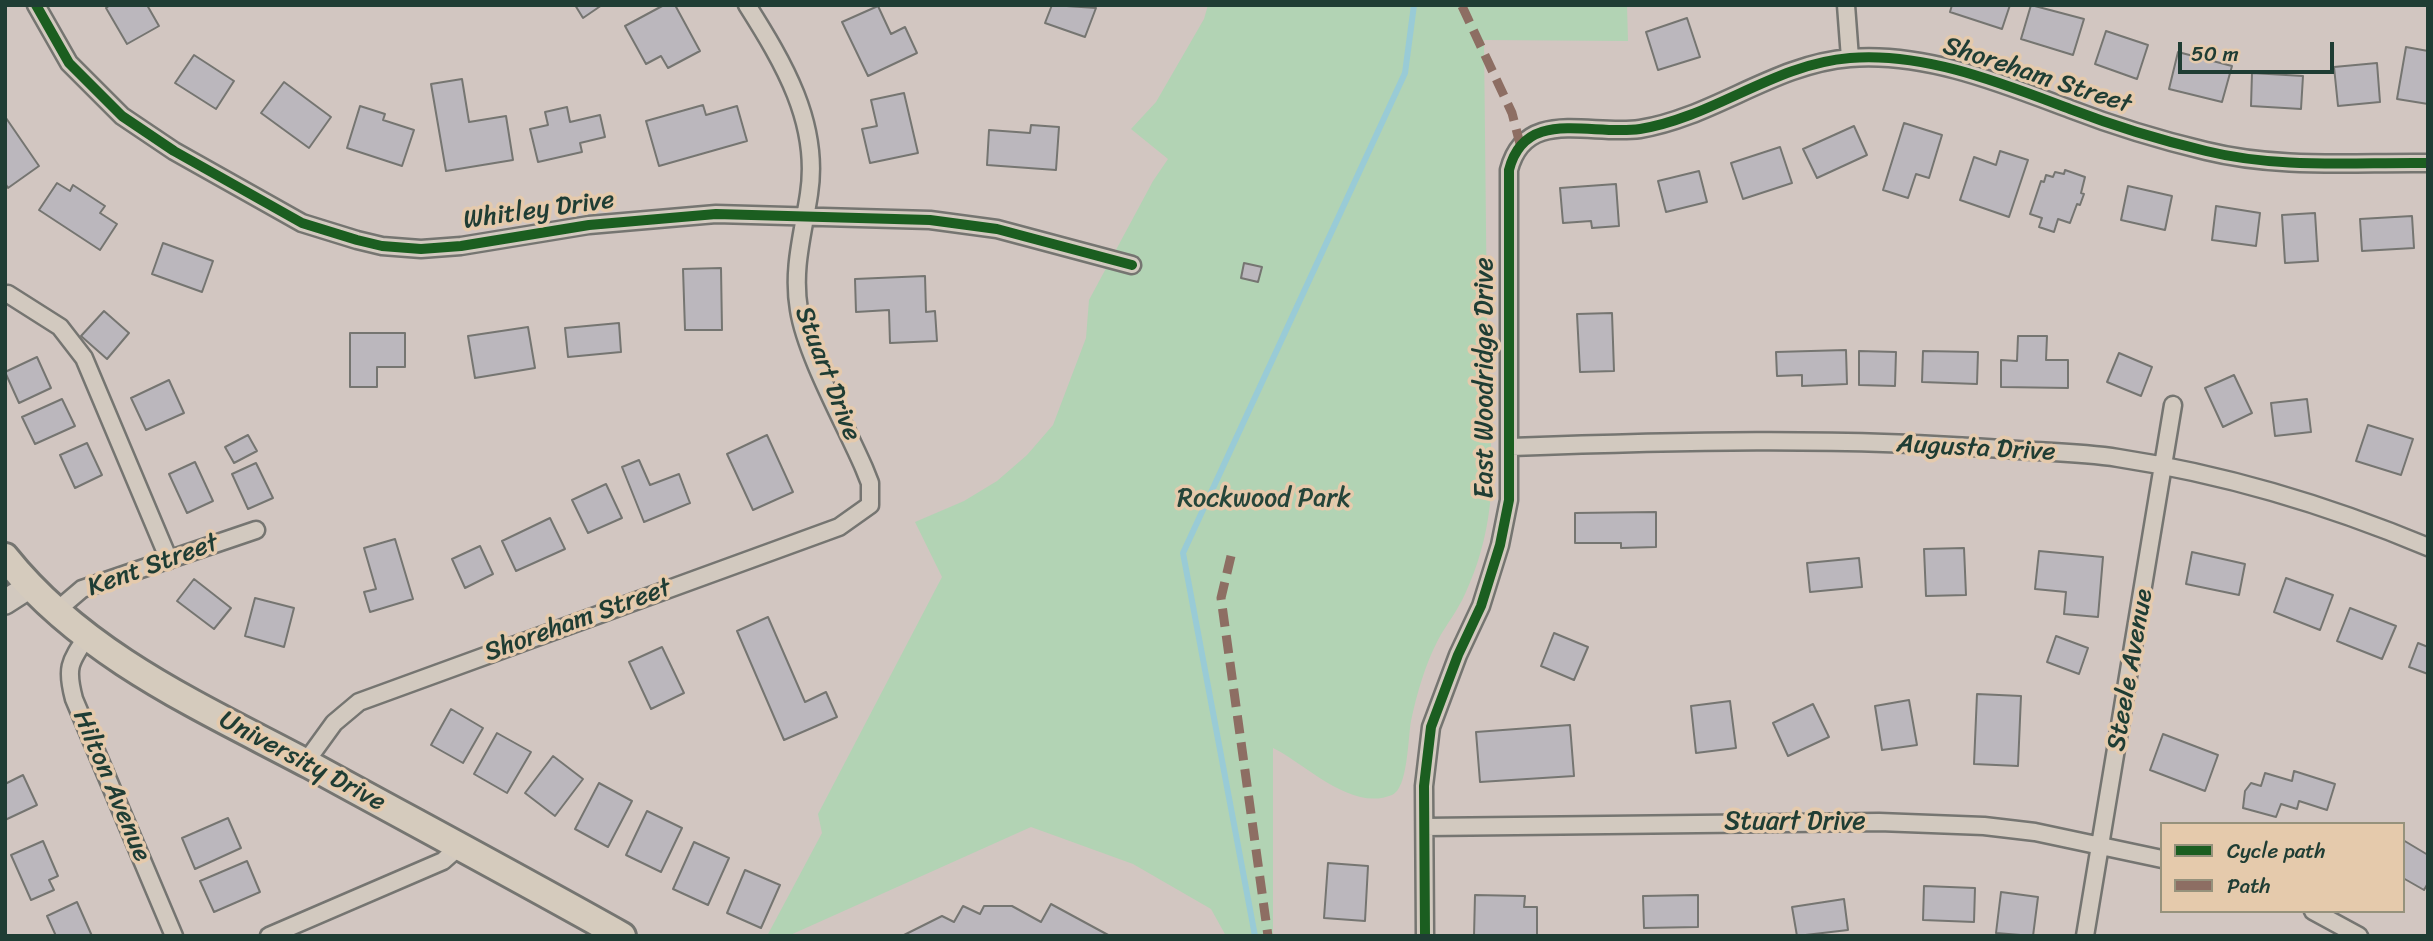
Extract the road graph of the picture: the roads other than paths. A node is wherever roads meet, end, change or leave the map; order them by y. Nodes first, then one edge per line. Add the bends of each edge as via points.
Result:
1 (36, 5) edge
2 (747, 5) edge
3 (1846, 5) edge
4 (1850, 58) junction
5 (1520, 144) joint
6 (2428, 163) edge
7 (804, 217) junction
8 (1132, 265) dead end
9 (8, 293) dead end
10 (2173, 405) dead end
11 (1511, 447) junction
12 (2163, 465) junction
13 (870, 505) joint
14 (256, 530) dead end
15 (2428, 547) edge
16 (5, 557) edge
17 (169, 560) junction
18 (30, 586) junction
19 (5, 602) edge
20 (55, 612) junction
21 (87, 637) junction
22 (305, 763) junction
23 (1425, 827) junction
24 (2101, 845) junction
25 (460, 846) junction
26 (2160, 859) edge
27 (569, 906) junction
28 (2317, 913) edge
29 (174, 936) edge
30 (269, 936) edge
31 (602, 936) edge
32 (622, 936) edge
33 (1425, 936) edge
34 (2085, 936) edge
35 (2360, 936) edge

1 - 7 street, Whitley Drive via 69,63 122,116 174,152 302,223 330,233 382,246 421,249 652,219 716,214
2 - 7 street, Stuart Drive via 788,75 804,115 811,157
3 - 4 street
4 - 5 street, Shoreham Street via 1777,76 1675,120 1640,129 1548,130 1528,135
4 - 6 street, Shoreham Street via 1926,64 1989,80 2210,152 2311,164
5 - 11 street, East Woodridge Drive via 1509,170
7 - 8 street, Whitley Drive via 930,220 997,229
7 - 13 street, Stuart Drive via 796,254 799,312 870,483
9 - 17 street via 60,327 84,358
10 - 12 street, Steele Avenue
11 - 12 street, Augusta Drive via 1782,441 1944,444
11 - 23 street, East Woodridge Drive via 1509,500 1500,545 1481,606 1431,727 1425,757
12 - 15 street, Augusta Drive via 2307,503
12 - 24 street, Steele Avenue
13 - 22 street, Shoreham Street via 839,527 368,699 344,712
14 - 17 street, Kent Street
16 - 18 main road, University Drive
17 - 20 street, Kent Street via 82,589
18 - 19 street
18 - 20 main road, University Drive
20 - 21 main road, University Drive
21 - 22 main road, University Drive via 187,700
21 - 29 street, Hilton Avenue via 71,659 68,676 74,699
22 - 25 main road, University Drive
23 - 24 street, Stuart Drive via 1879,822 1983,826
23 - 33 street, East Woodridge Drive
24 - 26 street, Stuart Drive
24 - 34 street, Steele Avenue
25 - 27 main road, University Drive
25 - 30 street via 443,861
27 - 31 main road
27 - 32 main road, University Drive
28 - 35 street

